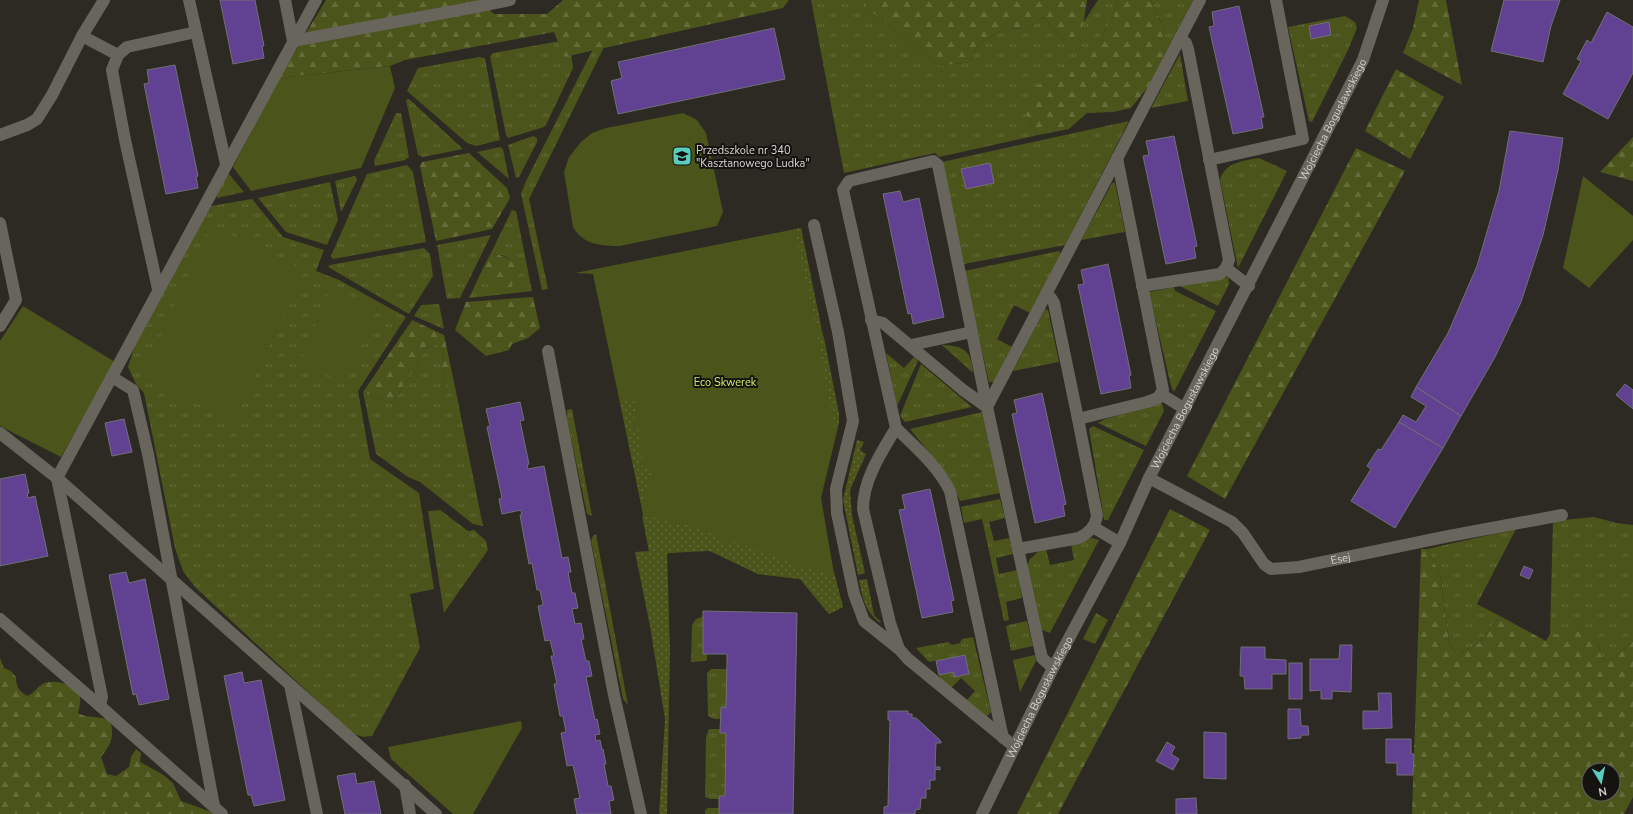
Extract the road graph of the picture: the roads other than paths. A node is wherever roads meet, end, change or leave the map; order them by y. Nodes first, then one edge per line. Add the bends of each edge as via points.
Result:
1 (104, 0) edge
2 (189, 0) edge
3 (285, 0) edge
4 (316, 0) edge
5 (510, 0) edge
6 (1200, 0) edge
7 (1276, 0) edge
8 (1383, 0) edge
9 (485, 2) edge
10 (196, 32) junction
11 (82, 36) junction
12 (1180, 38) junction
13 (293, 42) junction
14 (118, 55) junction
15 (0, 135) edge
16 (1303, 139) junction
17 (1320, 146) junction
18 (1117, 158) junction
19 (1209, 160) junction
20 (226, 164) junction
21 (0, 223) edge
22 (814, 225) dead end
23 (1226, 268) junction
24 (1142, 286) junction
25 (1249, 286) junction
26 (158, 289) junction
27 (1046, 295) junction
28 (871, 320) junction
29 (0, 326) edge
30 (972, 332) junction
31 (911, 345) junction
32 (548, 352) dead end
33 (112, 377) junction
34 (1161, 394) junction
35 (987, 407) junction
36 (1185, 409) junction
37 (1078, 420) junction
38 (896, 428) junction
39 (0, 433) edge
40 (57, 478) junction
41 (1149, 478) junction
42 (1562, 515) dead end
43 (1093, 527) junction
44 (1120, 543) junction
45 (1018, 549) junction
46 (173, 582) junction
47 (0, 620) edge
48 (899, 649) junction
49 (1053, 668) junction
50 (290, 685) junction
51 (100, 706) junction
52 (1002, 738) junction
53 (1015, 747) junction
54 (404, 785) junction
55 (218, 810) edge
56 (314, 814) edge
57 (410, 814) edge
58 (436, 814) edge
59 (641, 814) edge
60 (982, 814) edge

1 - 11 street
2 - 10 street
3 - 13 street
4 - 13 street
5 - 9 street
6 - 12 street
7 - 16 street
8 - 17 street, Wojciecha Bogusławskiego via 1363,60
9 - 13 street
10 - 14 street via 127,47
10 - 20 street
11 - 14 street
11 - 15 street via 37,119
12 - 18 street
12 - 19 street via 1187,45
13 - 20 street
14 - 26 street via 112,70
16 - 17 street
16 - 19 street
17 - 25 street, Wojciecha Bogusławskiego
18 - 24 street
18 - 27 street
19 - 23 street via 1229,260
20 - 26 street
21 - 29 street via 16,300
22 - 48 street via 838,332 853,421 836,489 837,513 850,577 862,615 871,628
23 - 24 street via 1220,274
23 - 25 street
24 - 34 street via 1163,386
25 - 36 street, Wojciecha Bogusławskiego
26 - 33 street
27 - 35 street
27 - 37 street via 1054,303
28 - 30 street via 843,190 849,181 933,161 938,165 940,172
28 - 31 street via 883,323
28 - 38 street
30 - 31 street
30 - 35 street
31 - 35 street
32 - 59 street via 614,695
33 - 40 street
33 - 46 street via 133,390 135,396
34 - 36 street
34 - 37 street via 1147,402
35 - 45 street
36 - 41 street, Wojciecha Bogusławskiego
37 - 43 street via 1097,516
38 - 48 street via 867,483 863,509 890,623
38 - 52 street via 933,466 950,490
39 - 40 street
40 - 46 street
40 - 51 street via 102,697
41 - 42 street, Esej via 1232,522 1270,569 1299,567
41 - 44 street, Wojciecha Bogusławskiego
43 - 44 street
43 - 45 street via 1079,538
44 - 49 street, Wojciecha Bogusławskiego
45 - 49 street via 1042,658
46 - 50 street
46 - 55 street
47 - 51 street
48 - 52 street via 924,674
49 - 53 street, Wojciecha Bogusławskiego
50 - 54 street
50 - 56 street
51 - 55 street
52 - 53 street
53 - 60 street, Wojciecha Bogusławskiego
54 - 57 street
54 - 58 street

